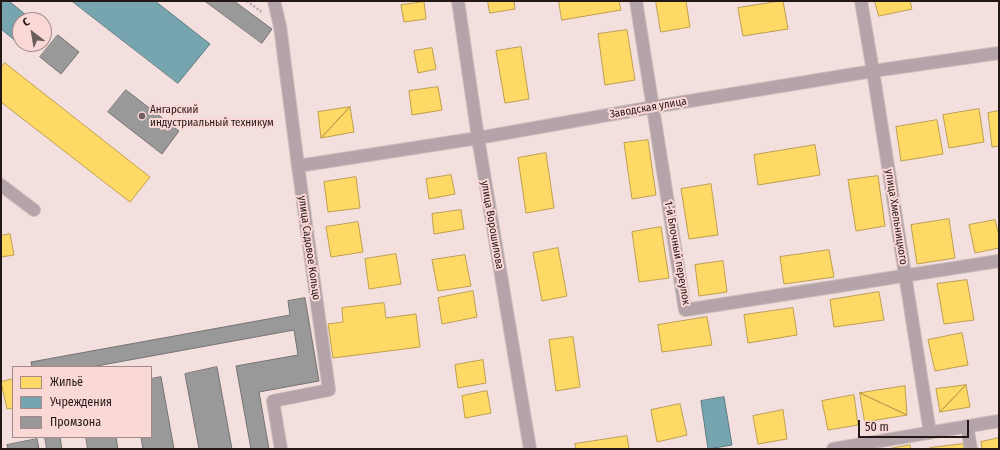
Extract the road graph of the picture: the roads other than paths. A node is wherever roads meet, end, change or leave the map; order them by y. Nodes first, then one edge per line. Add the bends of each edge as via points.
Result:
1 (274, 1) edge
2 (458, 1) edge
3 (636, 1) edge
4 (861, 1) edge
5 (999, 53) edge
6 (873, 71) junction
7 (653, 107) junction
8 (478, 138) junction
9 (298, 166) junction
10 (1, 185) edge
11 (34, 210) dead end
12 (999, 261) edge
13 (905, 275) junction
14 (999, 421) edge
15 (967, 426) junction
16 (930, 433) junction
17 (281, 449) edge
18 (530, 449) edge
19 (833, 449) edge
20 (971, 449) edge

1 - 9 street, улица Садовое Кольцо via 280,26
2 - 8 street, улица Ворошилова
3 - 7 street, 1-й Блочный переулок
4 - 6 street, улица Хмельницкого
5 - 6 street, Заводская улица
6 - 7 street, Заводская улица
6 - 13 street, улица Хмельницкого
7 - 8 street, Заводская улица
7 - 13 street, 1-й Блочный переулок via 685,310
8 - 9 street, Заводская улица
8 - 18 street, улица Ворошилова
9 - 17 street, улица Садовое Кольцо via 329,390 273,401
10 - 11 street
12 - 13 street
13 - 16 street, улица Хмельницкого
14 - 15 street
15 - 16 street
15 - 20 street
16 - 19 street

